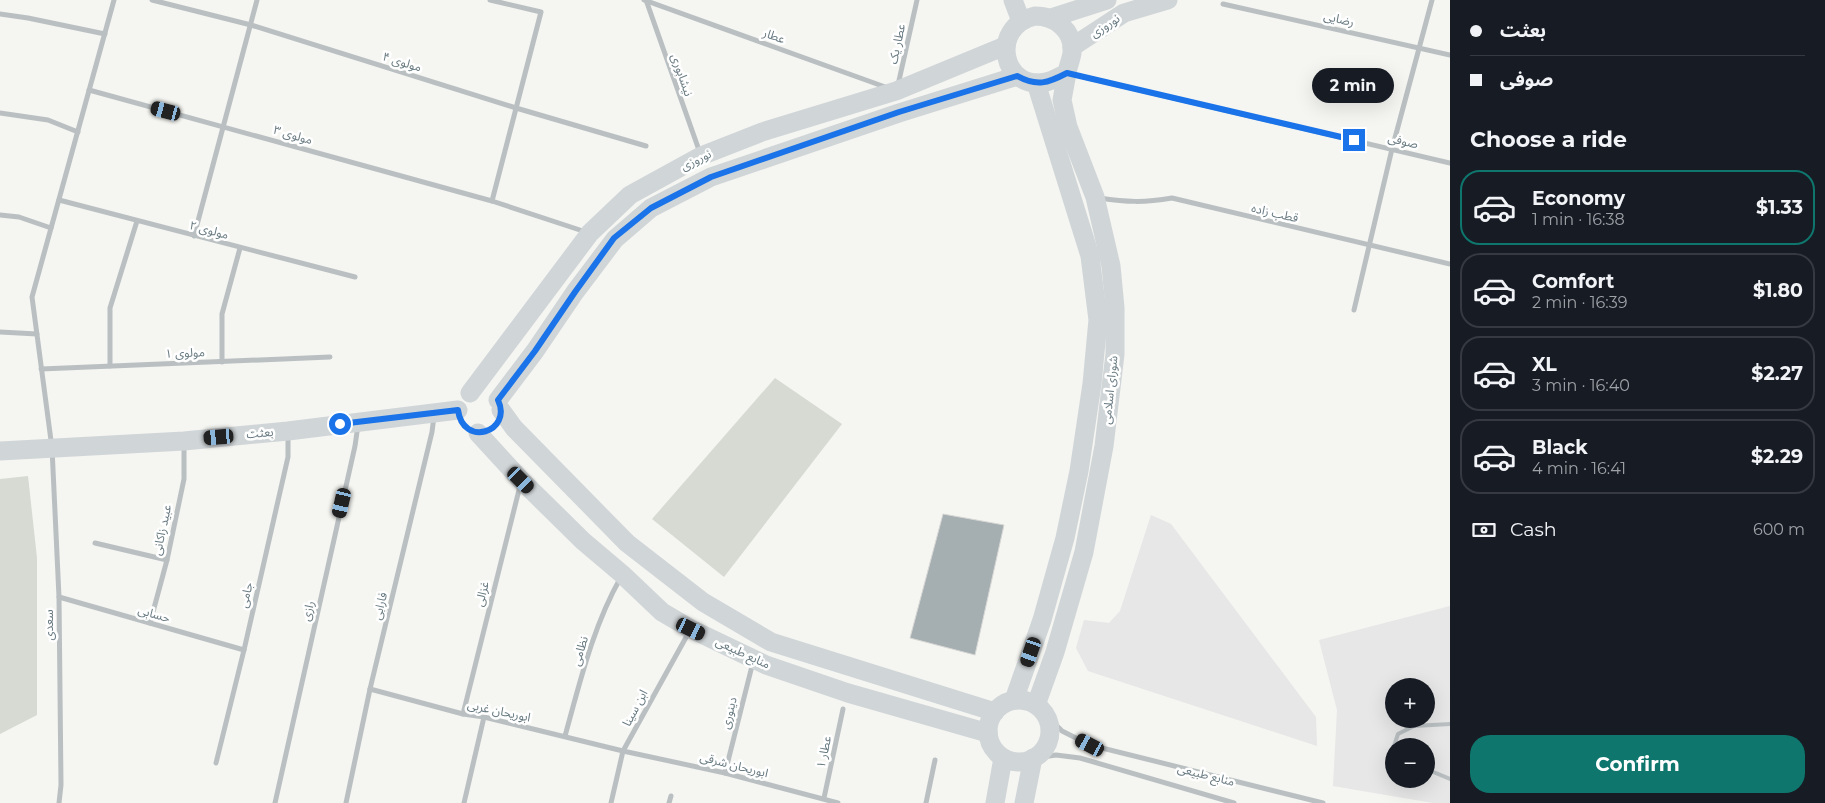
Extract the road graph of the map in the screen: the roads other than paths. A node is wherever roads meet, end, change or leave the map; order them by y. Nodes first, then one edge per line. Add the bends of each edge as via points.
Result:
1 (114, 0) edge
2 (152, 0) edge
3 (257, 0) edge
4 (490, 0) edge
5 (645, 0) edge
6 (917, 0) edge
7 (1013, 0) edge
8 (1107, 0) edge
9 (1168, 0) edge
10 (1432, 0) edge
11 (1223, 4) dead end
12 (0, 14) edge
13 (1034, 14) edge
14 (251, 25) junction
15 (105, 34) junction
16 (1005, 46) junction
17 (1072, 47) junction
18 (1420, 47) junction
19 (1450, 55) edge
20 (1063, 72) junction
21 (1017, 76) junction
22 (1036, 83) junction
23 (89, 90) junction
24 (896, 91) junction
25 (516, 108) junction
26 (0, 113) edge
27 (224, 126) junction
28 (78, 132) junction
29 (646, 146) dead end
30 (1392, 149) junction
31 (701, 156) junction
32 (1450, 163) edge
33 (1095, 197) junction
34 (59, 200) junction
35 (492, 201) junction
36 (0, 215) edge
37 (136, 221) junction
38 (51, 228) junction
39 (590, 233) junction
40 (194, 236) junction
41 (1369, 245) junction
42 (240, 248) junction
43 (1450, 264) edge
44 (355, 277) dead end
45 (1354, 310) dead end
46 (0, 332) edge
47 (37, 334) junction
48 (330, 357) dead end
49 (222, 362) junction
50 (110, 366) junction
51 (41, 369) junction
52 (470, 392) junction
53 (500, 405) junction
54 (458, 410) junction
55 (434, 413) junction
56 (358, 422) junction
57 (288, 431) junction
58 (478, 433) junction
59 (184, 441) junction
60 (52, 448) junction
61 (0, 451) edge
62 (521, 480) junction
63 (95, 543) dead end
64 (166, 560) junction
65 (622, 574) junction
66 (59, 597) junction
67 (150, 623) junction
68 (691, 629) junction
69 (244, 650) junction
70 (754, 659) junction
71 (370, 689) junction
72 (1014, 700) junction
73 (843, 709) dead end
74 (1040, 709) junction
75 (995, 712) junction
76 (462, 714) junction
77 (484, 717) junction
78 (1450, 724) edge
79 (988, 733) junction
80 (564, 736) junction
81 (1397, 738) edge
82 (623, 751) junction
83 (1003, 758) junction
84 (1033, 758) junction
85 (935, 760) dead end
86 (216, 763) dead end
87 (725, 773) junction
88 (1435, 773) edge
89 (1450, 779) edge
90 (670, 796) dead end
91 (824, 798) junction
92 (1214, 798) junction
93 (59, 803) edge
94 (275, 803) edge
95 (346, 803) edge
96 (464, 803) edge
97 (611, 803) edge
98 (669, 803) edge
99 (838, 803) edge
100 (926, 803) edge
101 (995, 803) edge
102 (1024, 803) edge
103 (1209, 803) edge
104 (1234, 803) edge
105 (1323, 803) edge

1 - 15 street, سعدی
2 - 14 street, مولوی ۴
3 - 14 street
4 - 25 street via 541,12
5 - 24 street, عطار
5 - 31 street, نیشابوری
6 - 24 street, عطار یک
7 - 13 street
8 - 13 street, نوروزی
9 - 17 street, نوروزی via 1124,13
10 - 18 street
11 - 18 street, رضایی
12 - 15 street
13 - 16 street via 1013,28
13 - 17 street via 1059,23 1066,30
14 - 25 street, مولوی ۴
14 - 27 street
15 - 23 street, سعدی
16 - 21 street via 1010,68
16 - 24 street, نوروزی
17 - 20 street via 1072,56
18 - 19 street, رضایی
18 - 30 street
20 - 22 street via 1046,82
20 - 30 street, صوفی
20 - 33 street, شورای اسلامی via 1062,100 1068,127
21 - 22 street
21 - 53 street, نوروزی via 899,112 711,177 651,208 614,238
22 - 72 street, شورای اسلامی via 1090,256 1098,320 1079,471 1065,538 1042,620
23 - 27 street, مولوی ۳
23 - 28 street, سعدی
24 - 31 street, نوروزی via 762,132
25 - 29 street, مولوی ۴
25 - 35 street
26 - 28 street via 48,120
27 - 35 street, مولوی ۳
27 - 40 street
28 - 34 street, سعدی
30 - 32 street, صوفی
30 - 41 street
31 - 39 street, نوروزی via 630,195
33 - 41 street, قطب زاده via 1147,203 1172,198
33 - 74 street, شورای اسلامی via 1111,266 1115,308 1114,363 1104,446 1084,552
34 - 37 street, مولوی ۲
34 - 38 street, سعدی
35 - 39 street, مولوی ۳
36 - 38 street via 19,217
37 - 40 street, مولوی ۲
37 - 50 street via 110,308
38 - 47 street, سعدی via 32,297
39 - 52 street, نوروزی
40 - 42 street, مولوی ۲
41 - 43 street, قطب زاده
41 - 45 street
42 - 44 street, مولوی ۲
42 - 49 street via 222,314
46 - 47 street
47 - 51 street, سعدی
48 - 49 street, مولوی ۱
49 - 50 street, مولوی ۱
50 - 51 street, مولوی ۱
51 - 60 street, سعدی
52 - 53 street via 490,393
52 - 54 street
53 - 58 street via 500,419 495,427
53 - 75 street, منابع طبیعی via 514,428 627,543 703,602 770,642
54 - 55 street, بعثت
54 - 58 street via 464,426
55 - 56 street, بعثت
55 - 71 street, فارابی
56 - 57 street, بعثت
56 - 94 street, رازی
57 - 59 street, بعثت
57 - 69 street, جامی via 288,457
58 - 62 street, منابع طبیعی
59 - 60 street, بعثت
59 - 64 street, عبید زاکانی via 184,479
60 - 61 street, بعثت
60 - 66 street, سعدی
62 - 65 street, منابع طبیعی
62 - 76 street, غزالی
63 - 64 street
64 - 67 street, عبید زاکانی
65 - 68 street, منابع طبیعی via 662,612
65 - 80 street, نظامی via 610,595 592,642
66 - 67 street, حسابی
66 - 93 street, سعدی
67 - 69 street, حسابی
68 - 70 street, منابع طبیعی
68 - 82 street, ابن سینا
69 - 86 street, جامی
70 - 79 street, منابع طبیعی via 848,693
70 - 87 street, دینوری
71 - 76 street, ابوریحان غربی
71 - 95 street, فارابی
72 - 74 street via 1029,702
72 - 75 street
73 - 91 street, عطار ۱
74 - 84 street via 1049,727 1048,743
74 - 105 street, منابع طبیعی via 1062,731 1090,745
75 - 79 street via 988,725
76 - 77 street, ابوریحان غربی
77 - 80 street, ابوریحان غربی
77 - 96 street
78 - 81 lane via 1414,726 1398,734
79 - 83 street via 990,743
80 - 82 street, ابوریحان غربی
82 - 87 street, ابوریحان شرقی
82 - 97 street, ابن سینا
83 - 84 street via 1023,762
83 - 101 street
84 - 92 street, منابع طبیعی via 1056,755 1080,758
84 - 102 street
85 - 100 street
87 - 91 street, ابوریحان شرقی
88 - 89 lane
90 - 98 street
91 - 99 street, ابوریحان شرقی
92 - 103 street
92 - 104 street, منابع طبیعی

